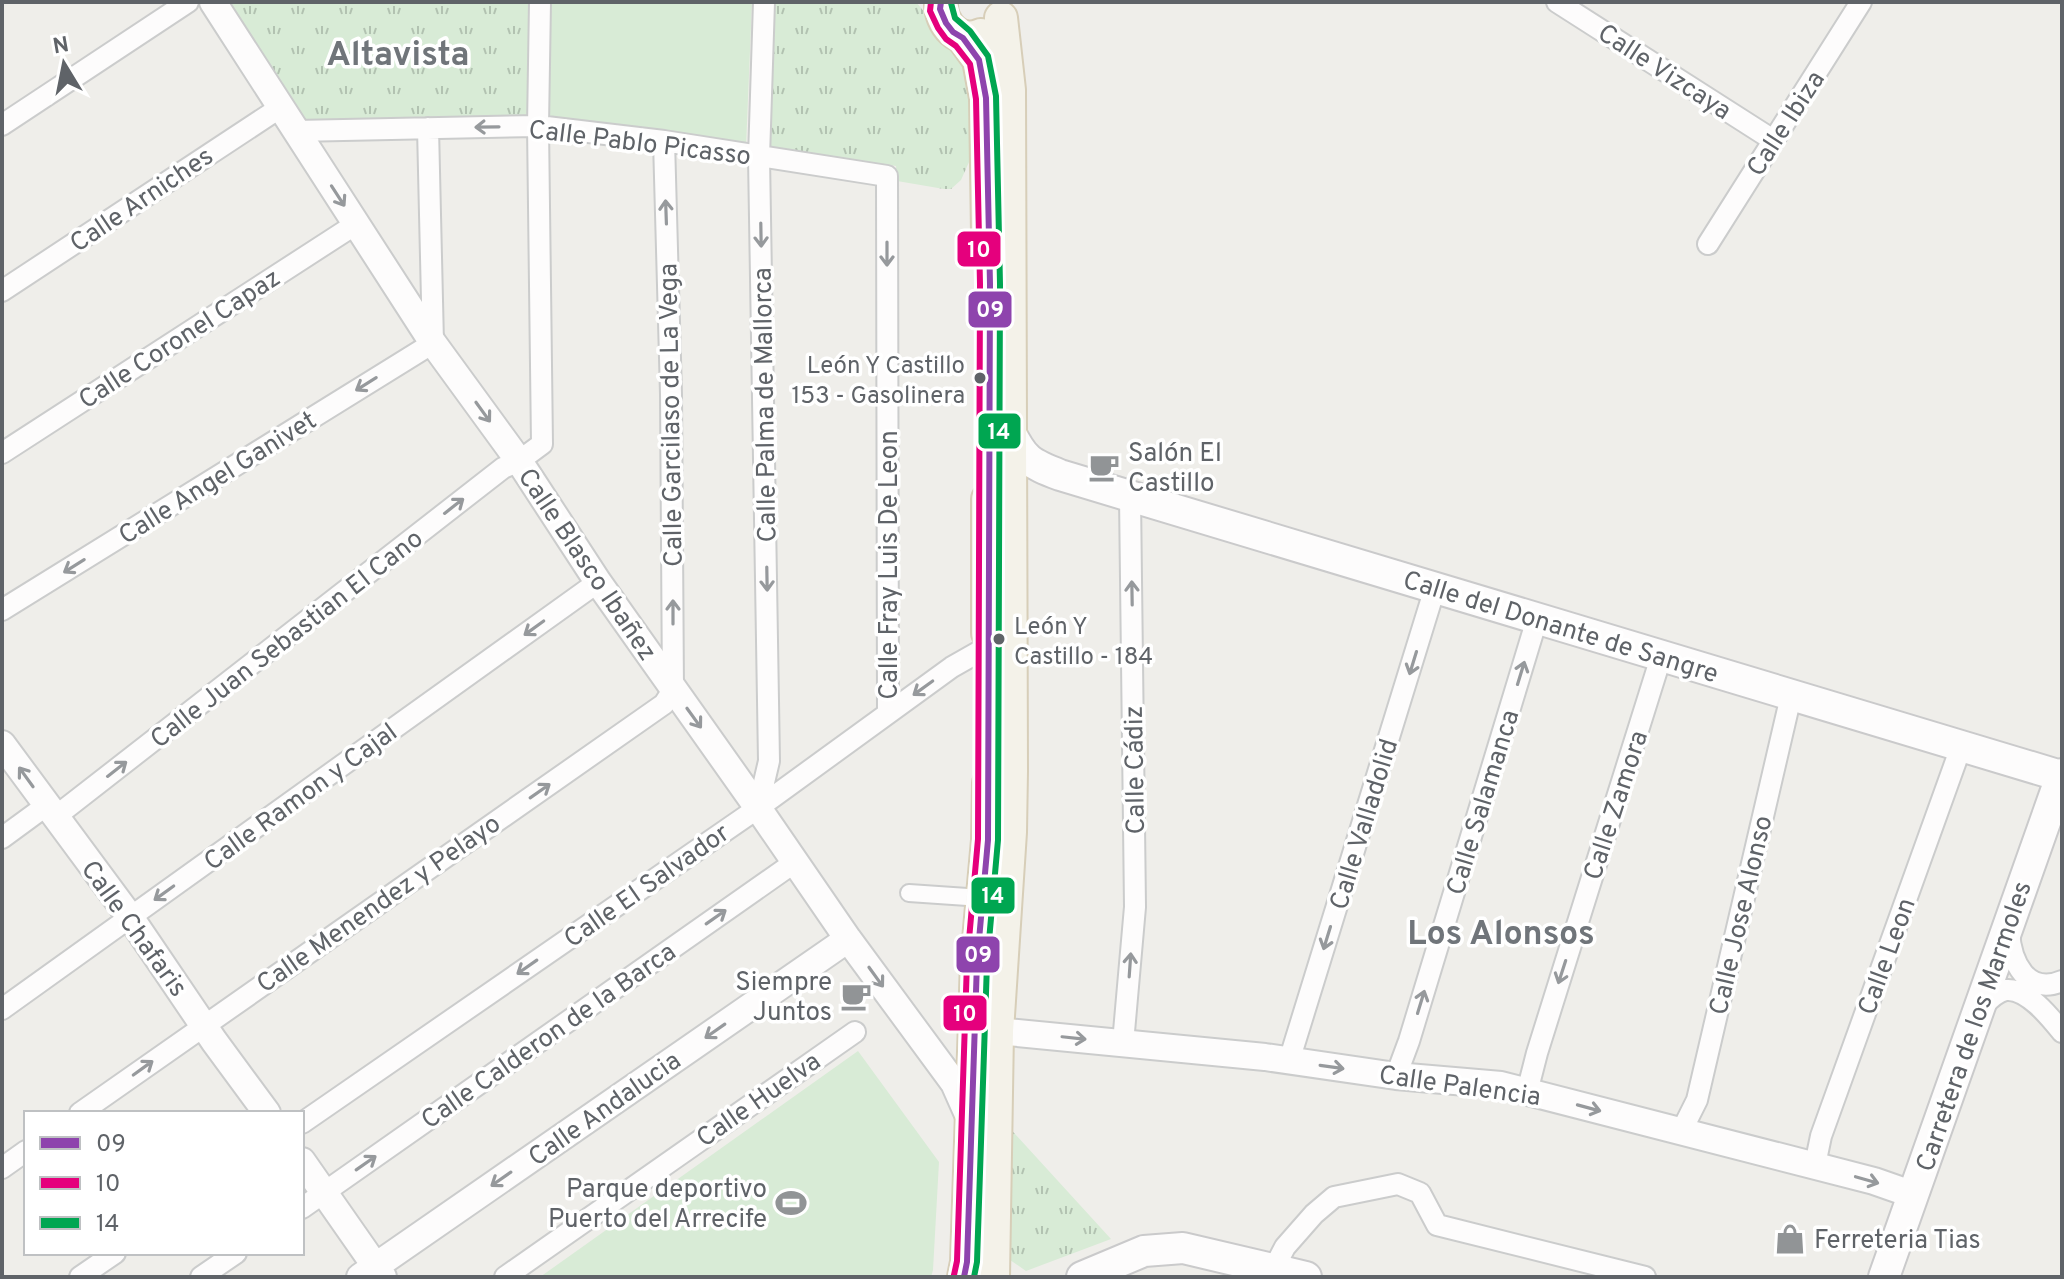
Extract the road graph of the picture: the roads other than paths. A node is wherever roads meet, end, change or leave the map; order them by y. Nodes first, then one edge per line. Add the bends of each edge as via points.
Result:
1 (188, 2) edge
2 (213, 2) edge
3 (540, 2) edge
4 (764, 2) edge
5 (941, 2) edge
6 (1557, 2) edge
7 (1861, 2) edge
8 (1002, 10) edge
9 (963, 38) junction
10 (281, 107) junction
11 (2, 125) edge
12 (538, 126) junction
13 (428, 128) junction
14 (296, 131) junction
15 (1773, 140) junction
16 (664, 141) junction
17 (759, 157) junction
18 (887, 176) joint
19 (356, 224) junction
20 (1708, 244) dead end
21 (2, 291) edge
22 (433, 343) junction
23 (1009, 430) junction
24 (2, 453) edge
25 (519, 461) junction
26 (1060, 475) junction
27 (1130, 497) junction
28 (1010, 500) junction
29 (598, 582) junction
30 (1435, 588) junction
31 (2, 610) edge
32 (1537, 619) junction
33 (989, 646) junction
34 (1661, 657) junction
35 (673, 690) junction
36 (1791, 696) junction
37 (888, 713) junction
38 (2, 744) edge
39 (1961, 747) junction
40 (2062, 775) edge
41 (758, 808) junction
42 (51, 811) junction
43 (2, 838) edge
44 (795, 862) junction
45 (909, 893) dead end
46 (982, 898) junction
47 (130, 917) junction
48 (848, 939) junction
49 (2005, 971) junction
50 (2062, 981) edge
51 (2, 1009) edge
52 (1980, 1009) junction
53 (2060, 1021) edge
54 (204, 1024) junction
55 (997, 1031) junction
56 (855, 1032) dead end
57 (1123, 1043) junction
58 (1289, 1061) junction
59 (1396, 1076) junction
60 (1527, 1092) junction
61 (83, 1111) edge
62 (266, 1111) edge
63 (970, 1119) junction
64 (304, 1122) edge
65 (1681, 1132) junction
66 (24, 1152) edge
67 (304, 1164) edge
68 (1815, 1165) junction
69 (2, 1168) edge
70 (324, 1192) junction
71 (1914, 1195) junction
72 (304, 1207) edge
73 (112, 1255) edge
74 (233, 1255) edge
75 (1274, 1268) junction
76 (373, 1274) edge
77 (987, 1275) edge
78 (80, 1277) edge
79 (201, 1277) edge
80 (505, 1277) edge
81 (1082, 1277) edge
82 (1306, 1277) edge
83 (1645, 1277) edge
84 (1884, 1277) edge

1 - 11 street
2 - 10 street, Calle Blasco Ibañez
3 - 12 street
4 - 17 street, Calle Palma de Mallorca
5 - 9 main road via 946,23
6 - 15 street, Calle Vizcaya
7 - 15 street, Calle Ibiza
8 - 9 main road via 992,29
8 - 23 main road via 1009,90
9 - 33 main road via 979,60 986,98
10 - 14 street, Calle Blasco Ibañez
10 - 21 street, Calle Arniches
12 -> 13 street, Calle Pablo Picasso
12 - 16 street, Calle Pablo Picasso
12 - 25 street, Calle Juan Sebastian El Cano via 542,444
13 - 14 street, Calle Pablo Picasso
13 - 22 street
14 -> 19 street, Calle Blasco Ibañez
15 - 20 street, Calle Ibiza
16 - 17 street, Calle Pablo Picasso
35 -> 16 street, Calle Garcilaso de La Vega
17 - 18 street, Calle Pablo Picasso
17 -> 41 street, Calle Palma de Mallorca via 769,761
18 -> 37 street, Calle Fray Luis De Leon
19 - 22 street, Calle Blasco Ibañez
19 - 24 street, Calle Coronel Capaz
22 -> 25 street, Calle Blasco Ibañez
22 -> 31 street, Calle Angel Ganivet
23 - 26 main road, Calle del Donante de Sangre via 1021,453
23 - 28 main road
25 - 29 street, Calle Blasco Ibañez
42 -> 25 street, Calle Juan Sebastian El Cano
26 - 27 main road, Calle del Donante de Sangre
26 - 28 main road, Calle del Donante de Sangre via 1034,476 1020,483
27 - 30 main road, Calle del Donante de Sangre
57 -> 27 street, Calle Cádiz via 1135,907
28 - 55 main road via 1010,832
29 - 35 street, Calle Blasco Ibañez
29 -> 47 street, Calle Ramon y Cajal
30 - 32 main road, Calle del Donante de Sangre
30 -> 58 street, Calle Valladolid
32 - 34 main road, Calle del Donante de Sangre
59 -> 32 street, Calle Salamanca
33 -> 37 street, Calle El Salvador
33 - 46 main road
34 - 36 main road, Calle del Donante de Sangre
34 -> 60 street, Calle Zamora
35 -> 41 street, Calle Blasco Ibañez
54 -> 35 street, Calle Menendez y Pelayo via 664,704
36 - 39 main road, Calle del Donante de Sangre
36 - 65 street, Calle Jose Alonso via 1697,1100
37 - 41 street, Calle El Salvador
42 -> 38 street, Calle Chafaris
39 - 40 main road, Calle del Donante de Sangre
39 - 68 street, Calle Leon
40 - 49 main road, Carretera de los Marmoles via 2009,926
41 - 44 street, Calle Blasco Ibañez
41 -> 64 street, Calle El Salvador
42 - 43 street, Calle Juan Sebastian El Cano
42 - 47 street, Calle Chafaris
44 - 48 street, Calle Blasco Ibañez
70 -> 44 street, Calle Calderon de la Barca
45 - 46 street
46 - 63 main road
47 - 51 street, Calle Ramon y Cajal
47 - 54 street, Calle Chafaris
48 -> 63 street, Calle Blasco Ibañez via 954,1083
48 -> 76 street, Calle Andalucia
49 - 50 street via 2052,985
49 - 52 main road, Carretera de los Marmoles
52 - 53 street via 2006,990 2023,993
52 - 71 main road, Carretera de los Marmoles
61 -> 54 street, Calle Menendez y Pelayo
54 - 62 street, Calle Chafaris
55 -> 57 street, Calle Palencia
55 - 77 main road
56 - 80 street, Calle Huelva
57 - 58 street, Calle Palencia
58 -> 59 street, Calle Palencia
59 - 60 street, Calle Palencia
60 -> 65 street, Calle Palencia
63 - 77 main road via 967,1262
65 - 68 street, Calle Palencia
66 - 69 street
67 - 70 street
68 -> 71 street, Calle Palencia
70 - 72 street, Calle Calderon de la Barca
70 - 76 street
71 - 84 main road, Carretera de los Marmoles
73 - 78 street
74 - 79 street
75 - 81 main road via 1183,1248 1144,1251
75 - 82 main road
75 - 83 street via 1285,1247 1334,1197 1398,1184 1420,1193 1437,1225

